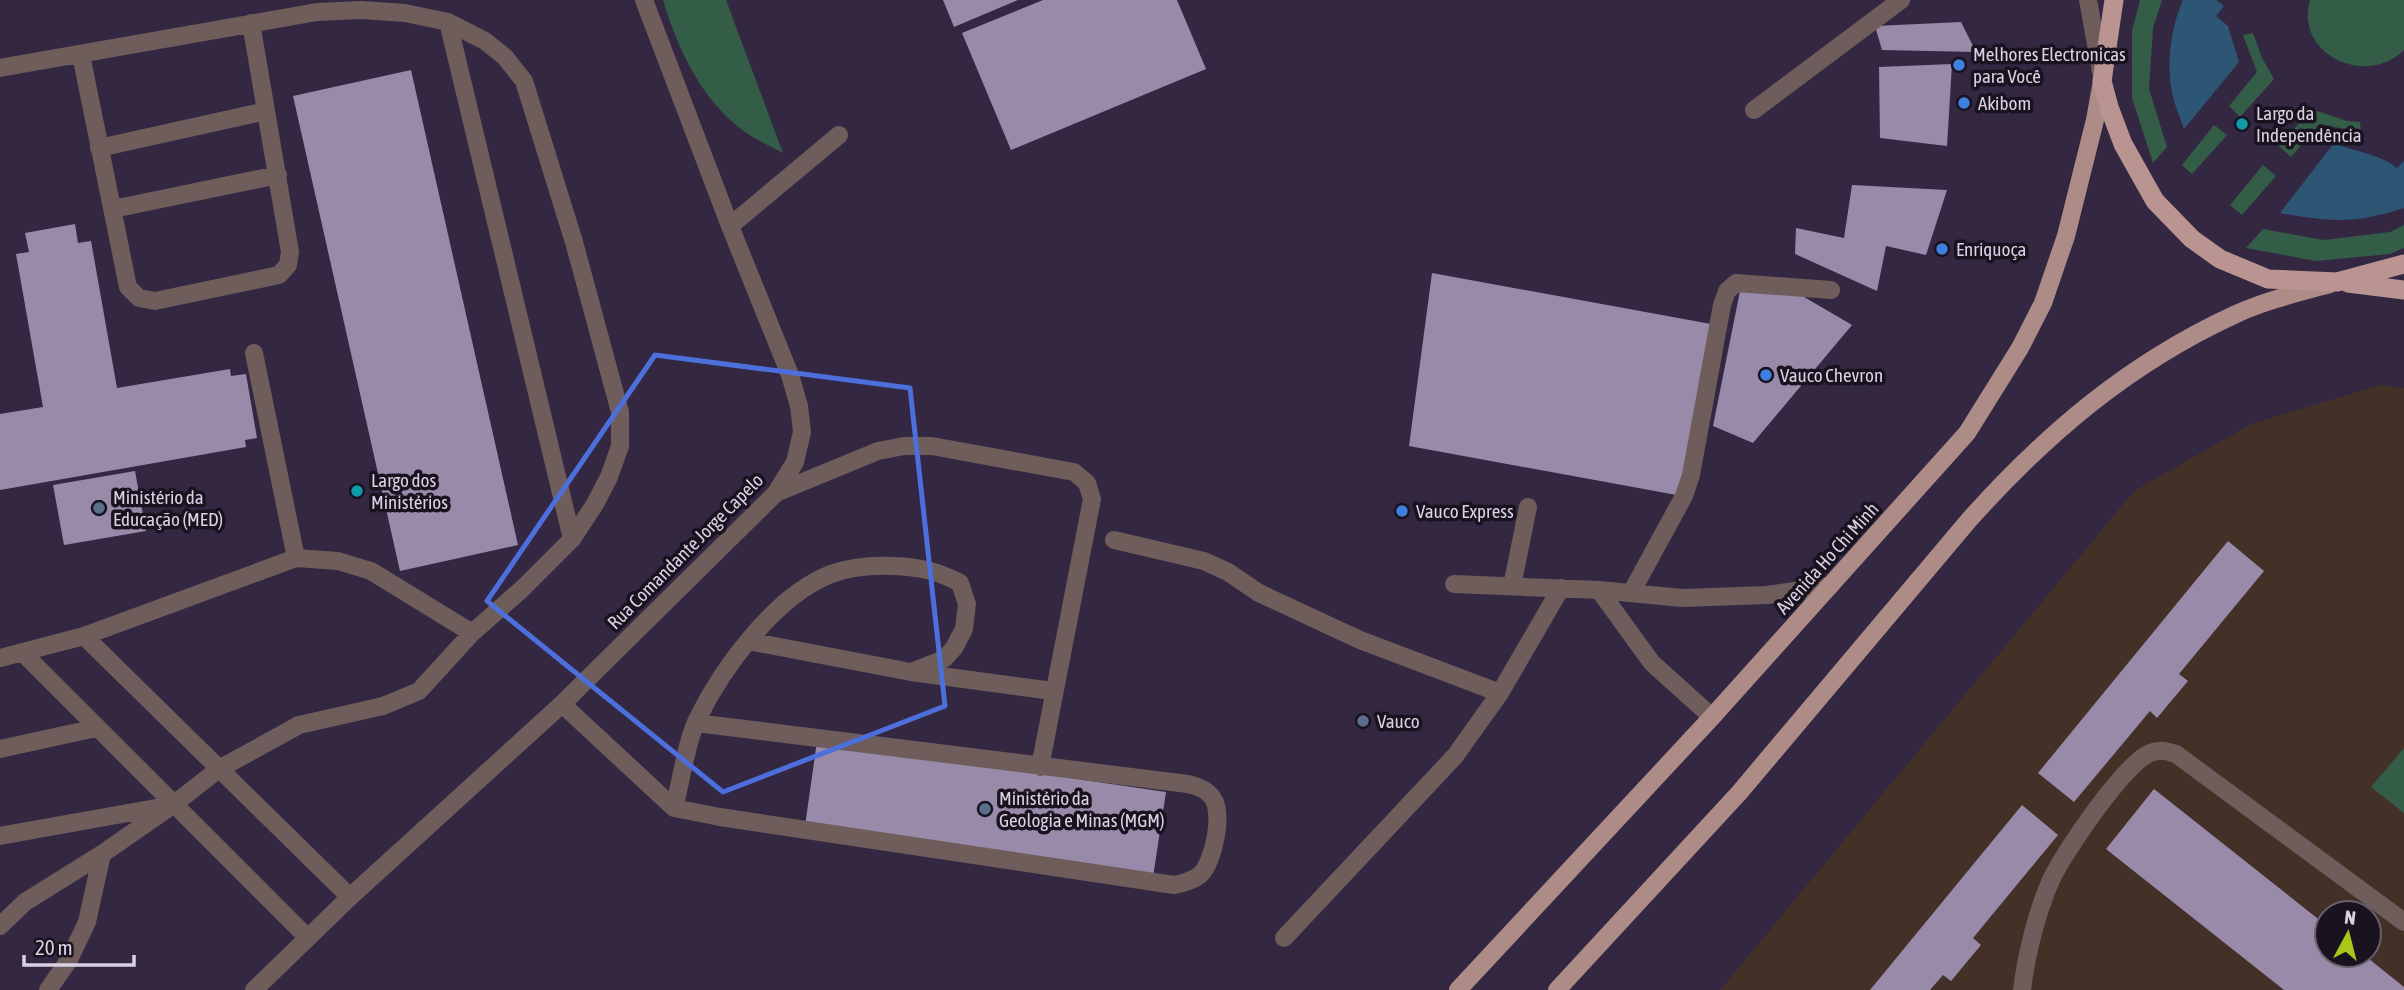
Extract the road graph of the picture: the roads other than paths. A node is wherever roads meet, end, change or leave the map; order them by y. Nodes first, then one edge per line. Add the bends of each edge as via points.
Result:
1 (638, 0) edge
2 (1901, 0) edge
3 (2088, 0) edge
4 (2114, 0) edge
5 (646, 8) edge
6 (448, 22) junction
7 (251, 23) junction
8 (81, 55) junction
9 (0, 68) edge
10 (2102, 81) junction
11 (1755, 110) dead end
12 (266, 111) junction
13 (839, 135) dead end
14 (99, 148) junction
15 (278, 175) junction
16 (113, 209) junction
17 (730, 226) junction
18 (2404, 264) edge
19 (2337, 282) junction
20 (1831, 290) dead end
21 (2404, 290) edge
22 (254, 353) dead end
23 (776, 493) junction
24 (1528, 507) dead end
25 (572, 539) junction
26 (1114, 540) dead end
27 (296, 558) junction
28 (1454, 584) dead end
29 (1512, 586) junction
30 (1830, 586) junction
31 (1561, 588) junction
32 (1599, 590) junction
33 (1631, 593) junction
34 (472, 633) junction
35 (84, 636) junction
36 (748, 641) junction
37 (23, 653) junction
38 (0, 658) edge
39 (911, 671) junction
40 (1053, 691) junction
41 (1500, 693) junction
42 (562, 704) junction
43 (1713, 717) junction
44 (696, 723) junction
45 (96, 728) junction
46 (0, 749) edge
47 (1040, 767) junction
48 (219, 769) junction
49 (174, 804) junction
50 (674, 808) junction
51 (0, 836) edge
52 (102, 854) junction
53 (350, 897) junction
54 (25, 902) junction
55 (0, 908) edge
56 (2404, 922) edge
57 (0, 926) edge
58 (309, 938) junction
59 (1284, 938) dead end
60 (48, 990) edge
61 (254, 990) edge
62 (1458, 990) edge
63 (1557, 990) edge
64 (2022, 990) edge

1 - 5 street, Rua Comandante Jorge Capelo
2 - 11 street
3 - 10 street
4 - 10 highway
5 - 17 street, Rua Comandante Jorge Capelo
6 - 7 street via 361,10
6 - 25 street
6 - 25 street via 485,41 524,81 620,412 620,446 609,477
7 - 8 street
7 - 12 street
8 - 9 street
8 - 14 street
10 - 19 highway via 2123,145 2155,201 2192,239 2220,259 2268,279
10 - 30 main road, Avenida Ho Chi Minh via 2066,236 2043,303 2020,348 1966,433
12 - 14 street
12 - 15 street
13 - 17 street
14 - 16 street
15 - 16 street
15 - 16 street via 290,252 288,265 279,275 155,301 139,298 128,286
17 - 23 street, Rua Comandante Jorge Capelo via 799,406 802,432 795,462
18 - 19 highway
19 - 21 highway
19 - 63 main road via 2260,305 2174,345 2118,380 2042,444 1969,520 1739,793
20 - 33 street via 1736,283 1727,291 1691,475
22 - 27 street
23 - 40 street via 904,446 932,446 1074,472 1087,483 1092,499
23 - 42 street, Rua Comandante Jorge Capelo
24 - 29 street
25 - 34 street
26 - 41 street via 1204,561 1271,599 1360,640
27 - 34 street via 338,561 371,571
27 - 35 street
28 - 29 street
29 - 31 street
30 - 33 street via 1767,595 1682,598
30 - 43 main road, Avenida Ho Chi Minh
31 - 32 street
31 - 41 street
32 - 33 street
32 - 43 street via 1652,663
34 - 48 street via 419,691 383,706 299,725
35 - 37 street
35 - 48 street
36 - 39 street
36 - 39 street via 777,611 832,574 876,565 915,566 939,571 960,583 967,604 964,629 954,648 944,659
36 - 44 street
37 - 38 street
37 - 45 street
39 - 40 street
40 - 47 street
41 - 59 street via 1455,756
42 - 50 street
42 - 53 street, Rua Comandante Jorge Capelo
43 - 62 main road, Avenida Ho Chi Minh
44 - 47 street
44 - 50 street
45 - 46 street
45 - 49 street
47 - 50 street via 1202,788 1213,798 1219,815 1210,862 1189,882 1174,885
48 - 49 street
48 - 53 street
49 - 51 street
49 - 52 street
49 - 58 street
52 - 54 street
52 - 60 street via 87,922
53 - 58 street, Rua Comandante Jorge Capelo
54 - 55 street
54 - 57 street
56 - 64 street via 2176,754 2156,751 2134,766 2069,846 2050,882
58 - 61 street, Rua Comandante Jorge Capelo

